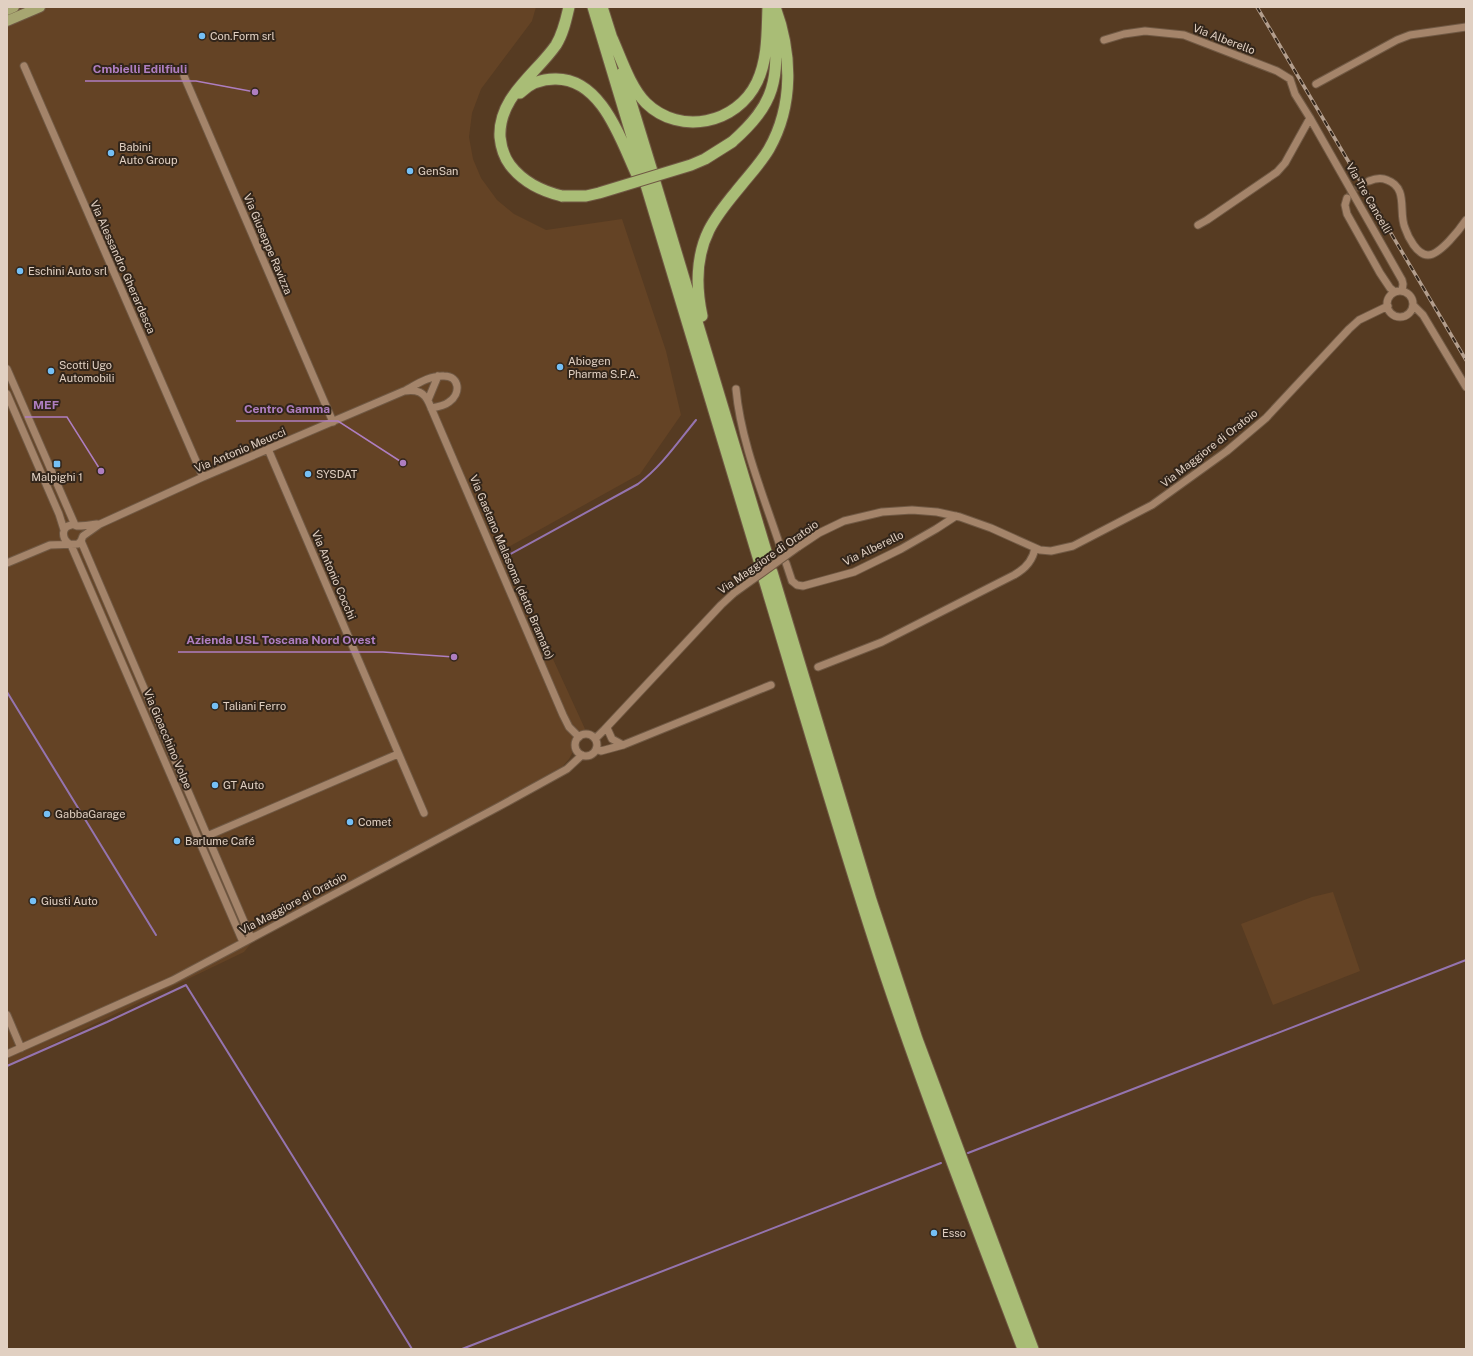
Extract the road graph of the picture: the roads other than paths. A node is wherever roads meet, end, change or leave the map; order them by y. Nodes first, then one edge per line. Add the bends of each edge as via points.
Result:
1 (14, 7) edge
2 (40, 7) edge
3 (568, 7) edge
4 (593, 7) edge
5 (602, 7) edge
6 (768, 7) edge
7 (771, 7) edge
8 (775, 7) edge
9 (7, 10) edge
10 (7, 21) edge
11 (1466, 27) edge
12 (612, 38) junction
13 (1104, 40) dead end
14 (24, 66) dead end
15 (184, 76) dead end
16 (1316, 84) dead end
17 (508, 105) junction
18 (1310, 118) junction
19 (644, 173) junction
20 (1370, 181) tunnel mouth
21 (1347, 198) dead end
22 (1466, 220) edge
23 (1198, 225) dead end
24 (1398, 292) junction
25 (1413, 305) junction
26 (1388, 306) junction
27 (7, 370) edge
28 (712, 372) junction
29 (438, 376) junction
30 (1466, 387) edge
31 (736, 389) dead end
32 (404, 391) junction
33 (7, 394) edge
34 (430, 404) junction
35 (333, 422) junction
36 (268, 449) junction
37 (203, 477) junction
38 (956, 516) junction
39 (100, 524) junction
40 (76, 525) junction
41 (64, 531) junction
42 (82, 538) junction
43 (70, 544) junction
44 (50, 545) junction
45 (1035, 548) junction
46 (782, 552) dead end
47 (7, 563) edge
48 (786, 563) dead end
49 (818, 667) dead end
50 (771, 684) dead end
51 (607, 728) junction
52 (579, 737) junction
53 (595, 739) junction
54 (623, 745) junction
55 (596, 749) junction
56 (398, 754) junction
57 (582, 755) junction
58 (424, 813) dead end
59 (207, 836) junction
60 (251, 938) junction
61 (243, 942) junction
62 (7, 1016) edge
63 (21, 1048) junction
64 (7, 1054) edge
65 (1023, 1349) edge
66 (1033, 1349) edge

1 - 9 main road
2 - 10 main road
3 - 17 highway via 565,24 557,43
4 - 19 highway
5 - 12 highway
6 - 12 highway via 765,60 757,83 738,106 711,120 683,122 654,109 639,94
7 - 17 highway, bridge via 777,59 770,94 754,120 732,142 705,160 599,193 562,196 525,181 506,159 500,134 501,122
8 - 28 highway via 788,71 787,94 781,122 768,150 714,222 706,236 702,253 699,296
11 - 16 street via 1410,35
12 - 19 highway
13 - 18 street, Via Alberello via 1145,31 1187,36 1287,76
14 - 37 street, Via Alessandro Gherardesca
15 - 35 street, Via Giuseppe Ravizza
17 - 19 highway via 530,85 546,79 566,80 584,88 599,102 625,148
18 - 23 street via 1285,163 1277,172
18 - 24 street, Via Tre Cancelli via 1402,280 1403,284
20 - 22 street via 1381,178 1396,186 1402,198 1405,229 1424,254 1437,251 1457,233
21 - 24 street via 1347,214 1380,273 1390,288
24 - 25 street via 1406,292 1411,297
24 - 26 street via 1388,299
25 - 26 street via 1410,312 1399,316 1392,313
25 - 30 street via 1423,315
26 - 45 street, Via Maggiore di Oratoio via 1354,324 1256,428 1152,505 1073,546 1051,551
27 - 40 street
28 - 28 highway via 648,184 765,564
29 - 32 street, Via Antonio Meucci
29 - 34 street
29 - 34 street via 452,377 458,385 458,390 450,402 443,406
31 - 46 street via 738,411
32 - 34 street via 418,391
32 - 35 street, Via Antonio Meucci
33 - 41 street
34 - 52 street, Via Gaetano Malasoma (detto Bramato) via 569,727
35 - 36 street, Via Antonio Meucci
36 - 37 street, Via Antonio Meucci
36 - 56 street, Via Antonio Cocchi
37 - 39 street, Via Antonio Meucci
38 - 45 street, Via Maggiore di Oratoio
38 - 48 street, Via Alberello via 873,563 854,572 823,581 797,585 791,579
38 - 51 street, Via Maggiore di Oratoio, bridge via 912,510 890,511 835,525 819,533 734,593
39 - 40 street, Via Antonio Meucci
39 - 42 street, Via Antonio Meucci
40 - 41 street, Via Antonio Meucci via 67,526
40 - 42 street via 81,529
41 - 43 street via 64,538
41 - 44 street, Via Antonio Meucci
42 - 43 street, Via Antonio Meucci via 78,544
42 - 59 street, Via Gioacchino Volpe
43 - 44 street, Via Antonio Meucci
43 - 61 street, Via Gioacchino Volpe
44 - 47 street, Via Antonio Meucci
45 - 49 street via 1031,560 1014,575 882,642
50 - 54 street, Via Maggiore di Oratoio
51 - 53 street, Via Maggiore di Oratoio
51 - 54 street via 612,739
52 - 53 street via 585,734
52 - 57 street via 575,747
53 - 55 street
54 - 55 street, Via Maggiore di Oratoio
55 - 57 street, Via Maggiore di Oratoio via 592,755
56 - 58 street, Via Antonio Cocchi
56 - 59 street
57 - 60 street, Via Maggiore di Oratoio via 567,769
59 - 60 street, Via Gioacchino Volpe
60 - 61 street, Via Maggiore di Oratoio
61 - 63 street, Via Maggiore di Oratoio via 173,980
62 - 63 street
63 - 64 street, Via Maggiore di Oratoio
65 - 66 highway via 923,1083 886,976 862,902 768,576 917,1039

